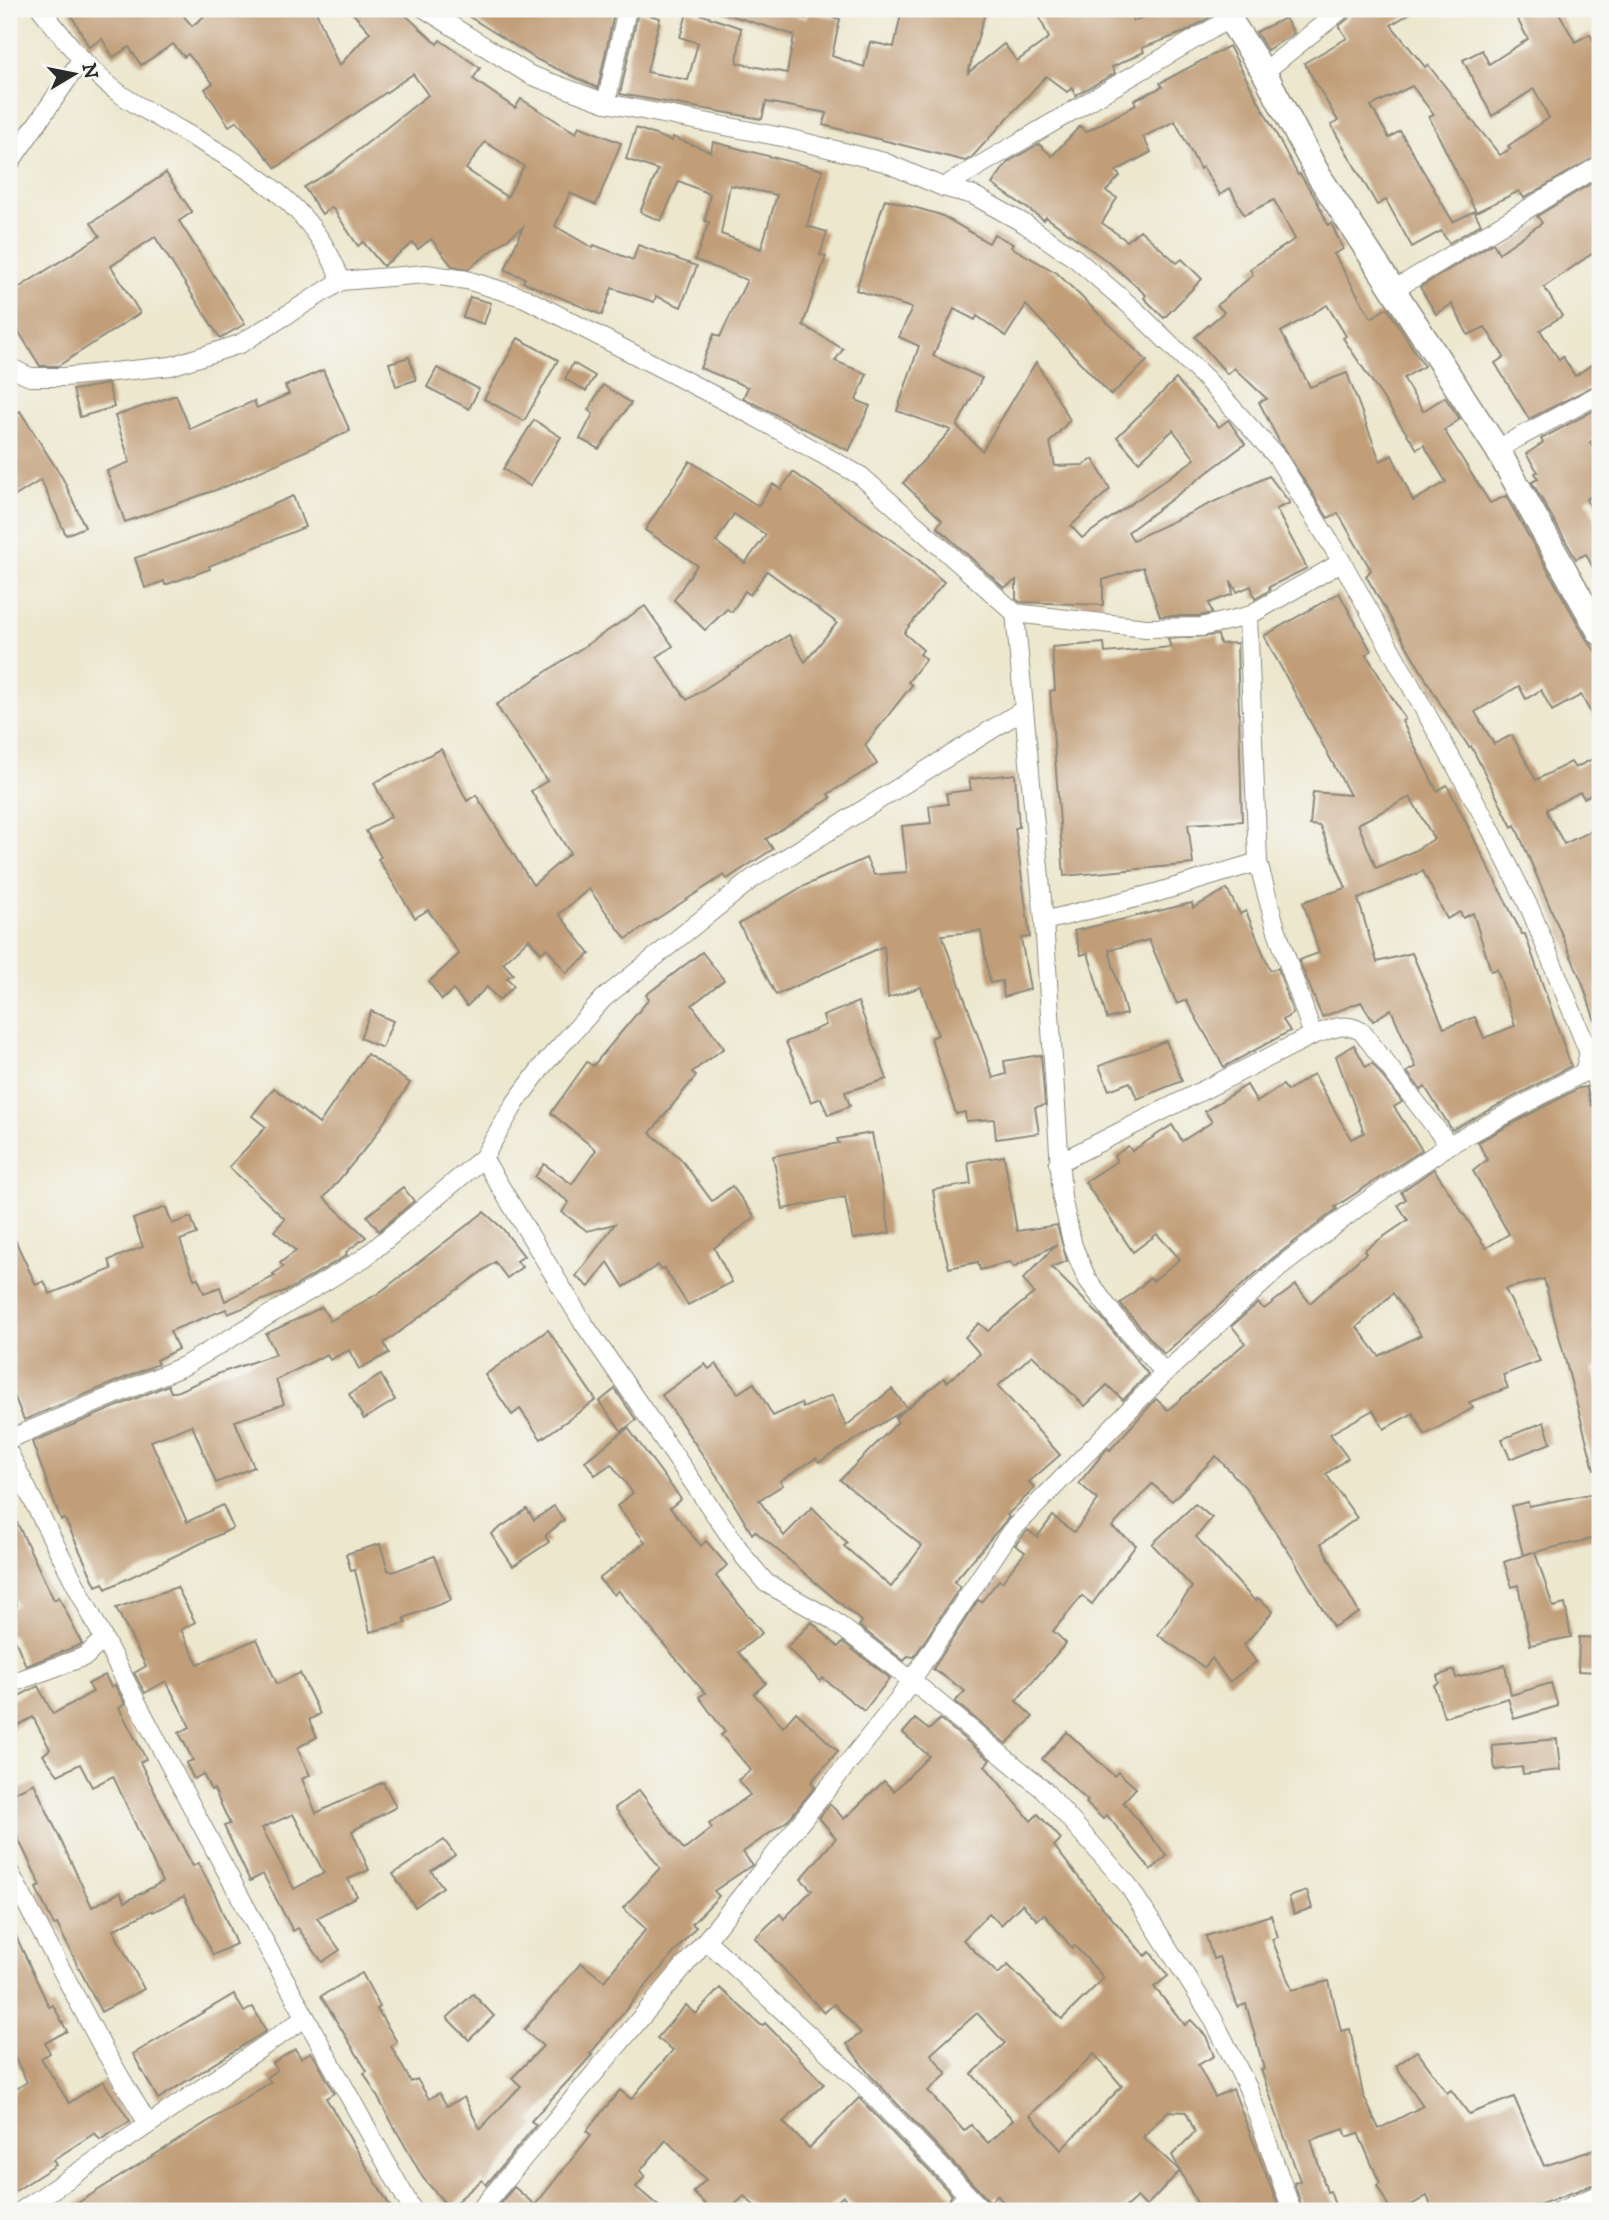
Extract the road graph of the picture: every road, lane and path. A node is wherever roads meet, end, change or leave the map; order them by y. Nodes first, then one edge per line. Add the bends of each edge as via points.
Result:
1 (41, 9) edge
2 (425, 9) edge
3 (627, 9) edge
4 (1342, 9) edge
5 (1226, 14) edge
6 (81, 60) junction
7 (1264, 72) junction
8 (606, 103) junction
9 (9, 164) edge
10 (1600, 165) edge
11 (943, 187) junction
12 (341, 281) junction
13 (1392, 291) junction
14 (9, 367) edge
15 (1600, 394) edge
16 (1497, 449) junction
17 (1342, 562) junction
18 (1015, 613) junction
19 (1248, 616) junction
20 (1600, 633) edge
21 (1023, 710) junction
22 (1258, 862) junction
23 (1044, 921) junction
24 (1313, 1035) junction
25 (1595, 1049) edge
26 (1600, 1098) edge
27 (1449, 1145) junction
28 (483, 1158) junction
29 (1058, 1163) junction
30 (1165, 1373) junction
31 (9, 1439) edge
32 (9, 1453) edge
33 (102, 1640) junction
34 (911, 1680) junction
35 (9, 1684) edge
36 (9, 1871) edge
37 (706, 1940) junction
38 (305, 2018) junction
39 (148, 2124) junction
40 (1600, 2194) edge
41 (967, 2196) junction
42 (21, 2211) edge
43 (413, 2211) edge
44 (479, 2211) edge
45 (953, 2211) edge
46 (983, 2211) edge
47 (1292, 2211) edge
48 (1559, 2211) edge

1 - 6 street
2 - 8 street via 530,75
3 - 8 street
4 - 7 street
5 - 7 street
5 - 11 street
6 - 9 street
6 - 12 street via 124,96 252,171 312,226 331,254
7 - 13 street via 1319,176
8 - 11 street via 884,162
10 - 13 street
11 - 17 street via 973,195 1025,224 1076,259 1133,309 1207,380 1277,457
12 - 14 street via 240,344 171,366 65,377 30,377
12 - 18 street via 426,274 467,280 525,298 861,477
13 - 16 street
15 - 16 street
16 - 20 street
17 - 19 street
17 - 25 street via 1489,826
18 - 19 street via 1146,628 1201,626
18 - 21 street
19 - 22 street
21 - 23 street
21 - 28 street via 752,879 604,998 544,1064
22 - 23 street
22 - 24 street
23 - 29 street
24 - 27 street via 1342,1025 1362,1032
24 - 29 street
25 - 26 street
25 - 27 street via 1584,1072
27 - 30 street via 1279,1268
28 - 31 street via 364,1258 184,1366
28 - 34 street via 582,1321 745,1558 766,1583 831,1619
29 - 30 street via 1073,1246 1087,1279
30 - 34 street via 1011,1531
32 - 33 street
33 - 35 street via 86,1656
33 - 38 street
34 - 37 street
34 - 47 street via 1044,1790 1128,1885 1212,2017 1248,2088
36 - 39 street
37 - 41 street via 863,2084
37 - 44 street
38 - 39 street
38 - 43 street
39 - 42 street
40 - 48 street
41 - 45 street
41 - 46 street

